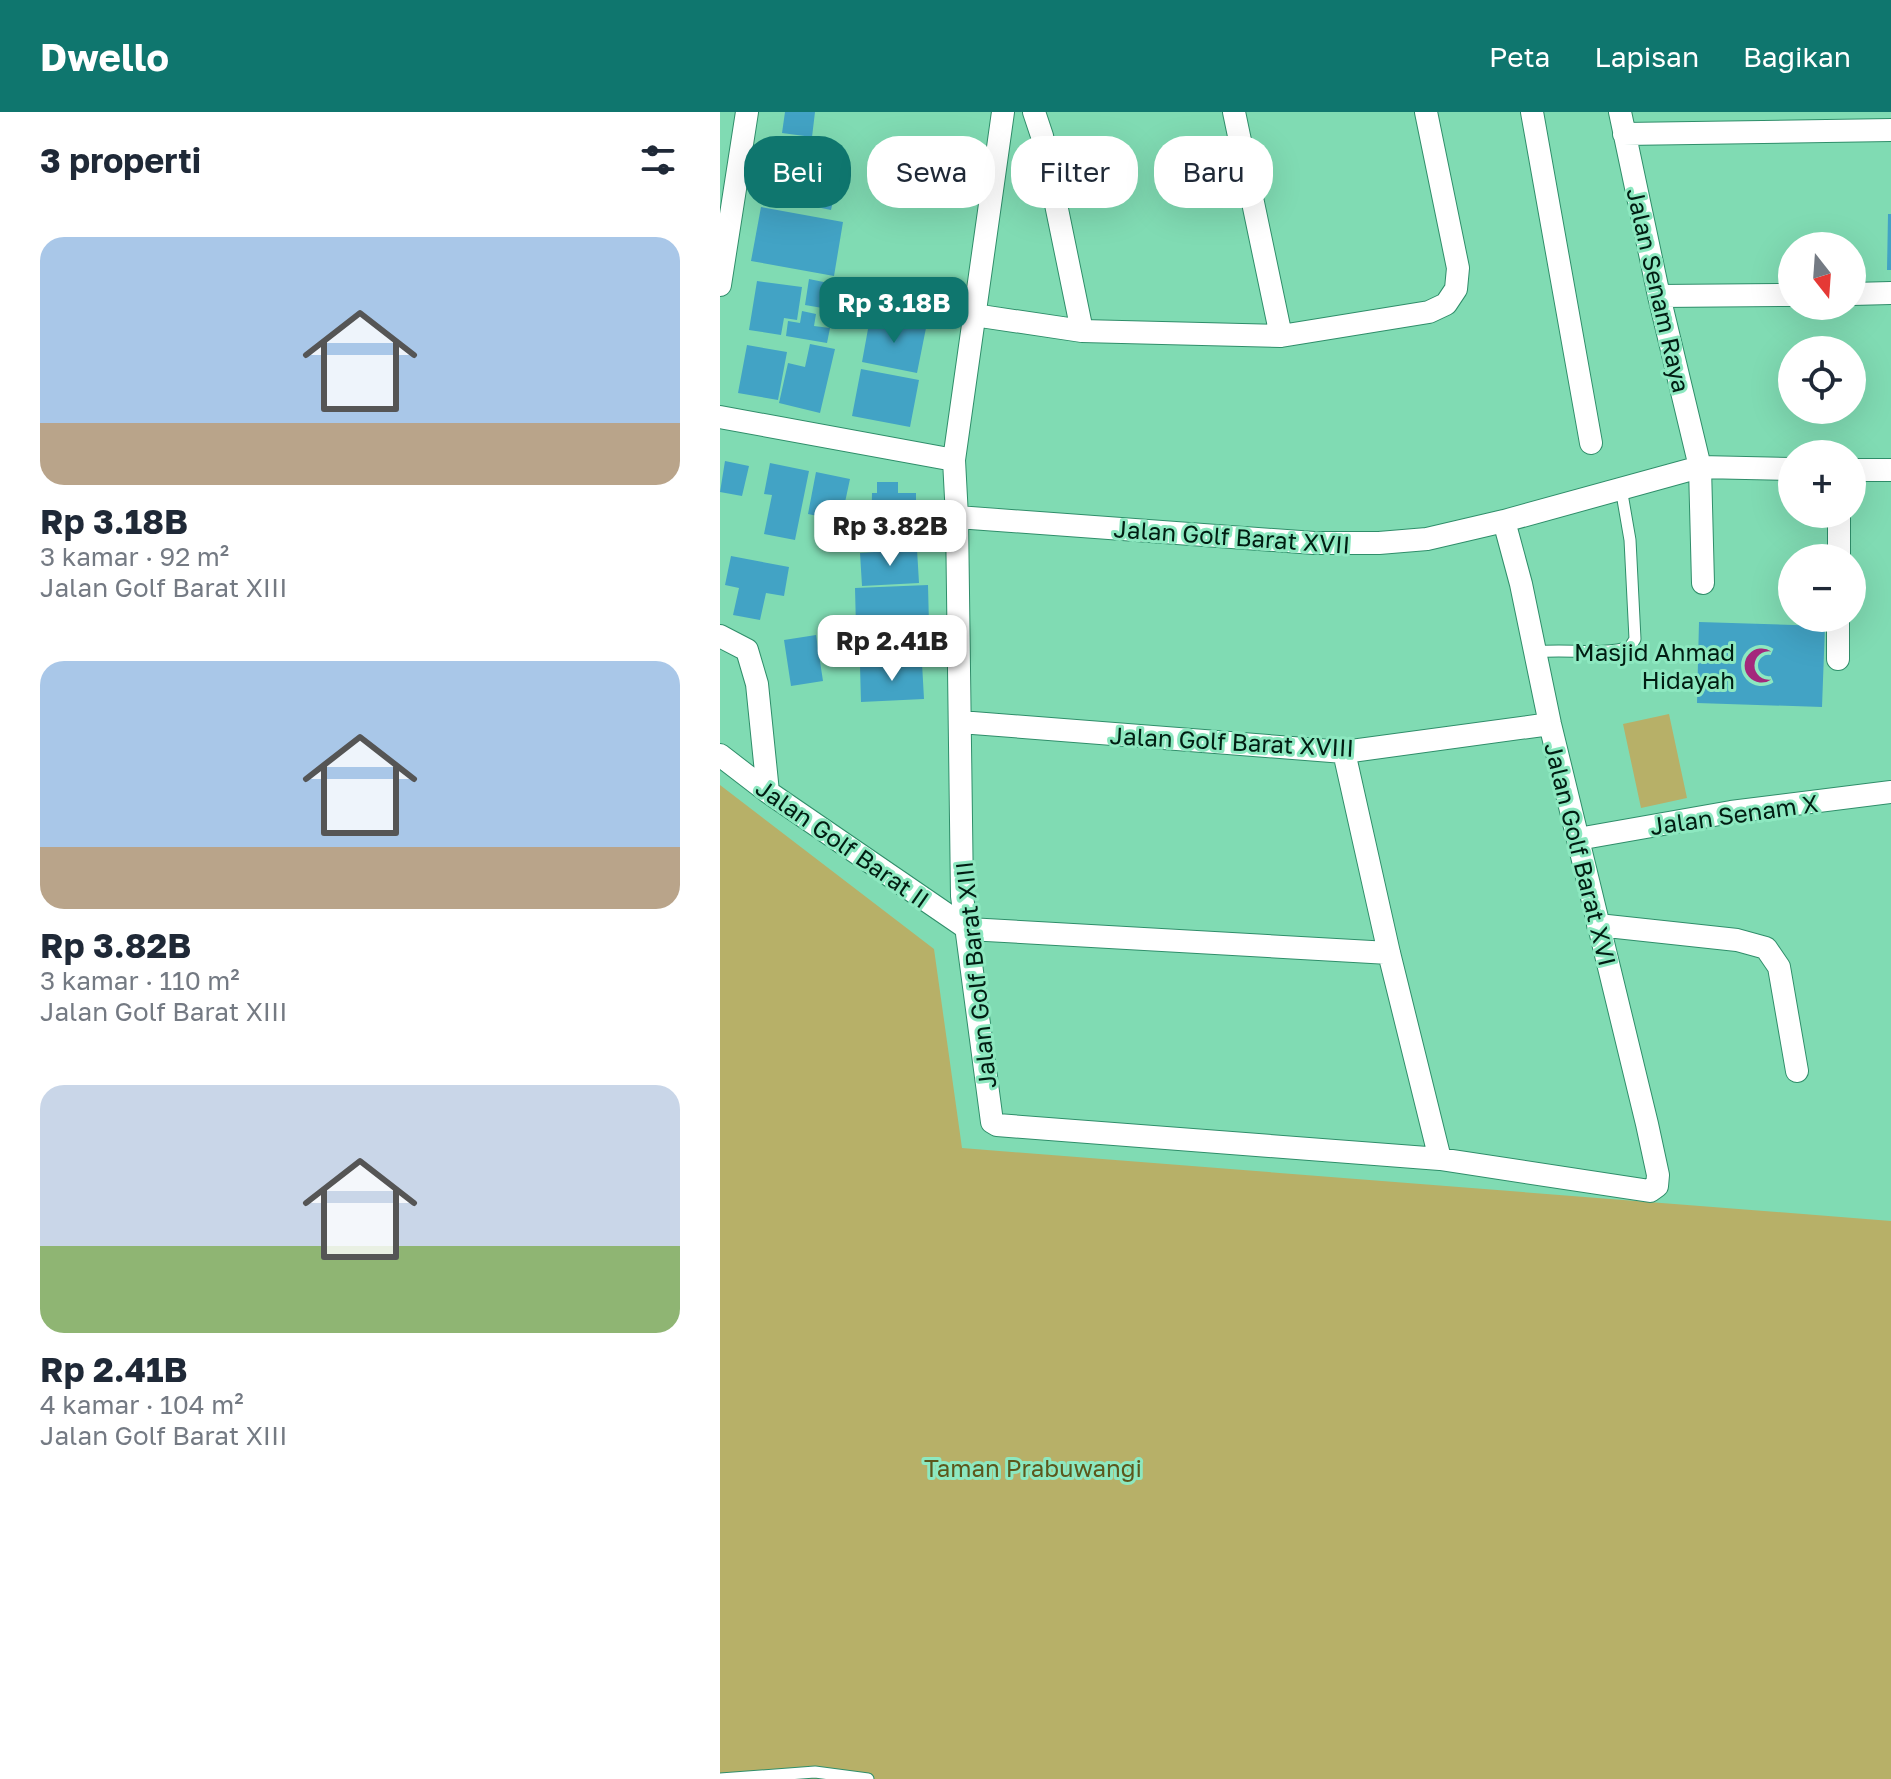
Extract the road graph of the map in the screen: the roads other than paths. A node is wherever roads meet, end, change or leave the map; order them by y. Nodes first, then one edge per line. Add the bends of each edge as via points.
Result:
1 (747, 112) edge
2 (1003, 112) edge
3 (1034, 112) edge
4 (1234, 112) edge
5 (1426, 112) edge
6 (1532, 112) edge
7 (1622, 123) edge
8 (1891, 130) edge
9 (720, 285) edge
10 (1891, 293) edge
11 (1866, 294) edge
12 (1778, 295) edge
13 (1659, 296) junction
14 (974, 315) junction
15 (1082, 331) junction
16 (1281, 336) junction
17 (720, 417) edge
18 (1591, 443) dead end
19 (954, 460) junction
20 (1700, 467) junction
21 (1778, 469) edge
22 (1866, 470) edge
23 (1891, 470) edge
24 (1621, 487) junction
25 (957, 517) junction
26 (1504, 521) junction
27 (1703, 583) dead end
28 (1838, 632) edge
29 (720, 636) edge
30 (1535, 652) junction
31 (1838, 659) dead end
32 (960, 722) junction
33 (1550, 724) junction
34 (1344, 752) junction
35 (720, 755) edge
36 (768, 792) junction
37 (1891, 792) edge
38 (1578, 839) junction
39 (1598, 925) junction
40 (968, 929) junction
41 (1389, 953) junction
42 (1797, 1071) dead end
43 (1440, 1159) junction
44 (1657, 1186) joint
45 (720, 1779) edge
46 (868, 1779) edge

1 - 9 street
2 - 14 street, Jalan Golf Barat XIII
3 - 15 street
4 - 16 street
5 - 16 street via 1458,268 1456,289 1446,304 1429,312
6 - 18 street
7 - 8 street
7 - 13 street, Jalan Senam Raya
10 - 11 street
12 - 13 street
13 - 20 street, Jalan Senam Raya
14 - 15 street
14 - 19 street, Jalan Golf Barat XIII
15 - 16 street
17 - 19 street
19 - 25 street, Jalan Golf Barat XIII
20 - 21 street, Jalan Golf Barat XVII
20 - 24 street, Jalan Golf Barat XVII
20 - 27 street, Jalan Senam Raya
22 - 23 street
24 - 26 street, Jalan Golf Barat XVII
24 - 30 lane via 1630,540 1635,639 1618,651
25 - 26 street, Jalan Golf Barat XVII via 1347,544 1427,539
25 - 32 street, Jalan Golf Barat XIII
26 - 30 street, Jalan Golf Barat XVI
28 - 31 street
29 - 36 street via 747,650 754,670
30 - 33 street, Jalan Golf Barat XVI
32 - 34 street, Jalan Golf Barat XVIII
32 - 40 street, Jalan Golf Barat XIII via 962,896
33 - 34 street, Jalan Golf Barat XVIII
33 - 38 street, Jalan Golf Barat XVI
34 - 41 street
35 - 36 street, Jalan Golf Barat II
36 - 40 street, Jalan Golf Barat II
37 - 38 street, Jalan Senam X
38 - 39 street, Jalan Golf Barat XVI
39 - 42 street via 1766,948 1779,967
39 - 44 street, Jalan Golf Barat XVI
40 - 41 street
40 - 43 street, Jalan Golf Barat XIII via 990,1117 997,1125
41 - 43 street
43 - 44 street, Jalan Golf Barat XIII via 1650,1191
45 - 46 lane via 815,1772

